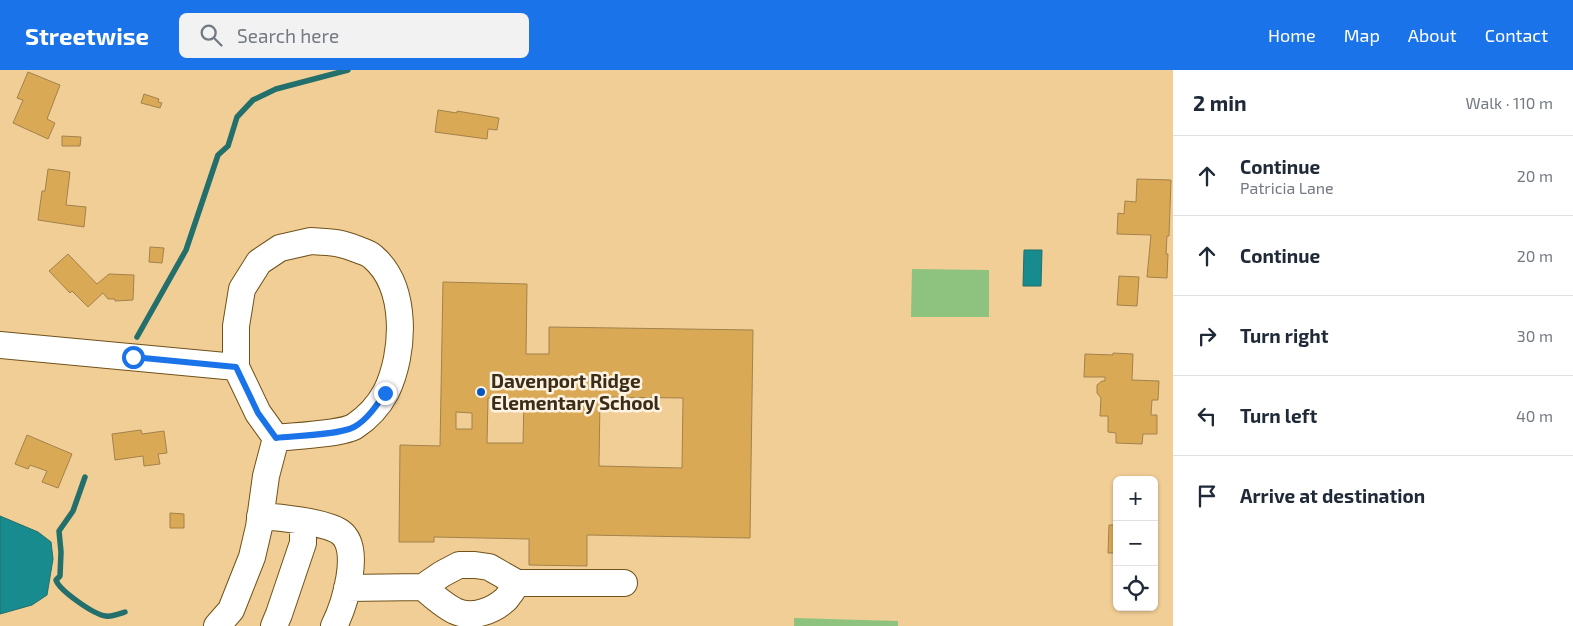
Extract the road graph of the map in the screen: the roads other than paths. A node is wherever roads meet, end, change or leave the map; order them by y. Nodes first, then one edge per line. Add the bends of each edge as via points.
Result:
1 (0, 345) edge
2 (236, 367) junction
3 (276, 438) junction
4 (260, 516) junction
5 (303, 522) junction
6 (517, 583) junction
7 (624, 583) dead end
8 (423, 587) junction
9 (347, 588) junction
10 (217, 626) edge
11 (274, 626) edge
12 (334, 626) edge

1 - 2 street
2 - 3 street via 258,413
2 - 3 street via 236,326 242,289 259,262 280,248 311,241 342,243 372,255 388,274 397,300 400,344 385,393 372,412 353,428
3 - 4 street
4 - 5 street
4 - 10 street via 252,557 231,610
5 - 9 street via 341,532 350,547 351,568
5 - 11 street via 303,543
6 - 7 street
6 - 8 street via 489,567 459,565
6 - 8 street via 506,598 489,611 472,614 457,612
8 - 9 street
9 - 12 street

